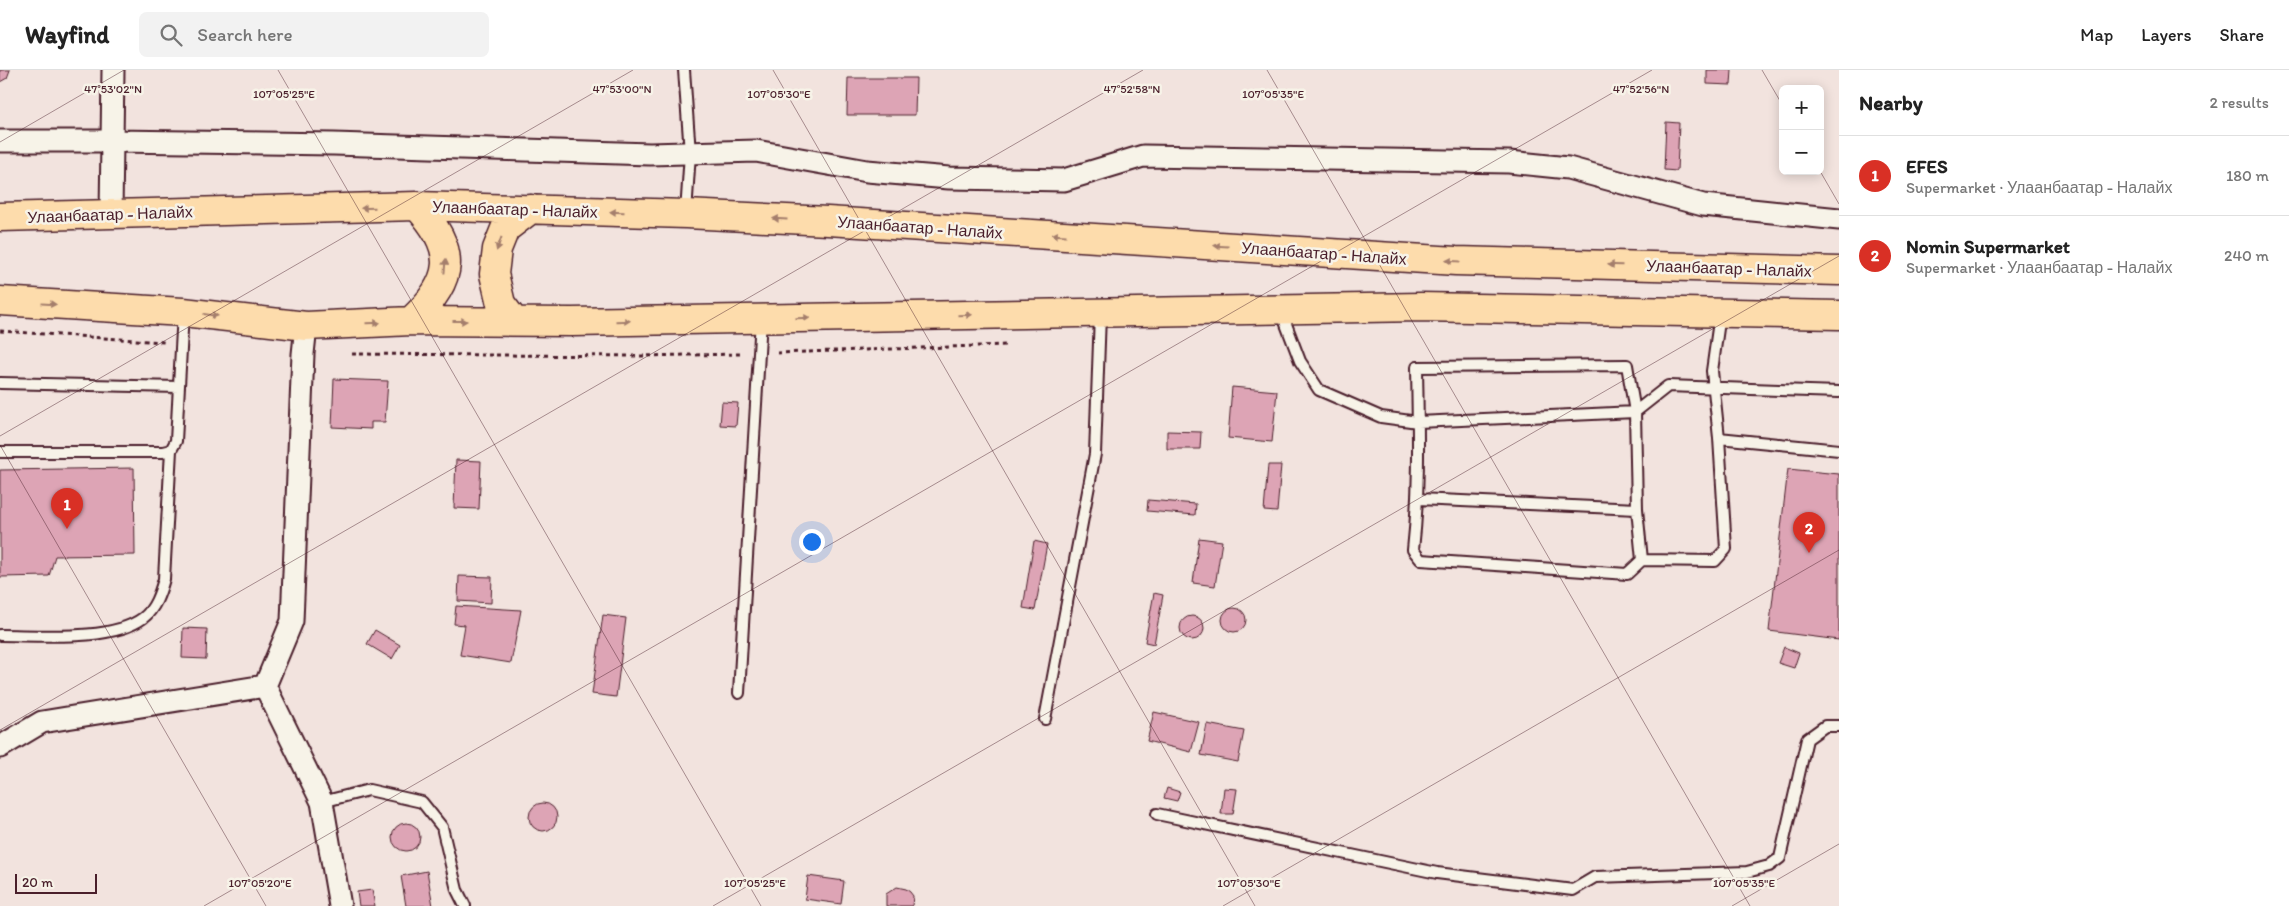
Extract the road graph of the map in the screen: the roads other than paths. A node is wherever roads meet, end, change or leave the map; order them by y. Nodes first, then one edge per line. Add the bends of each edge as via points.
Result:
1 (113, 70) edge
2 (684, 70) edge
3 (114, 140) junction
4 (0, 141) edge
5 (690, 153) junction
6 (417, 206) junction
7 (531, 209) junction
8 (111, 213) junction
9 (686, 214) junction
10 (0, 217) edge
11 (1839, 220) edge
12 (1839, 271) edge
13 (0, 301) edge
14 (1281, 310) junction
15 (183, 312) junction
16 (1100, 313) junction
17 (1720, 313) junction
18 (1839, 316) edge
19 (761, 319) junction
20 (411, 321) junction
21 (514, 321) junction
22 (306, 326) junction
23 (0, 383) edge
24 (180, 387) junction
25 (1712, 387) junction
26 (1839, 392) edge
27 (1635, 412) junction
28 (1418, 422) junction
29 (1719, 438) junction
30 (171, 450) junction
31 (1839, 450) edge
32 (0, 452) edge
33 (1418, 499) junction
34 (1637, 509) junction
35 (1642, 560) junction
36 (0, 635) edge
37 (265, 686) junction
38 (738, 693) dead end
39 (1045, 719) dead end
40 (1839, 726) edge
41 (0, 747) edge
42 (322, 802) junction
43 (1157, 814) dead end
44 (340, 906) edge
45 (465, 906) edge

1 - 3 street
2 - 5 lane
3 - 4 street
3 - 5 street
3 - 8 street
5 - 9 lane
5 - 11 street via 756,151 867,171 949,178 1064,180 1143,156 1509,162 1568,168 1703,205
6 - 7 highway, Улаанбаатар - Налайх
6 -> 8 highway, Улаанбаатар - Налайх
20 -> 6 highway via 430,304 443,282 446,264 444,245 434,225
9 -> 7 highway, Улаанбаатар - Налайх
7 -> 21 highway via 506,229 497,248 494,274 501,304
8 - 10 highway, Улаанбаатар - Налайх
12 -> 9 highway, Улаанбаатар - Налайх via 1456,261
13 -> 15 highway
14 - 16 highway
14 - 17 highway via 1421,307
14 - 28 lane via 1300,361 1319,390 1381,417
15 -> 22 highway
15 - 24 lane
19 -> 16 highway
16 - 39 lane via 1095,454
17 - 18 highway
17 - 25 lane
21 -> 19 highway
19 - 38 lane
20 -> 21 highway
22 -> 20 highway
22 - 37 street via 292,621
23 - 24 lane
24 - 30 lane via 176,441
25 - 26 lane
25 - 27 lane via 1668,386
25 - 29 lane
27 - 28 lane
27 - 28 lane via 1627,365 1417,367
27 - 34 lane
28 - 33 lane
29 - 31 lane
29 - 35 lane via 1726,549 1715,561
30 - 32 lane
30 - 36 lane via 164,579 159,598 144,618 103,634
33 - 34 lane
33 - 35 lane via 1413,550 1421,560 1626,574
34 - 35 lane
37 - 41 street via 42,722
37 - 42 street
40 - 43 lane via 1825,726 1807,739 1780,858 1769,866 1747,872 1595,877 1573,890 1436,873
42 - 44 street
42 - 45 lane via 369,790 422,802 442,827 457,890

